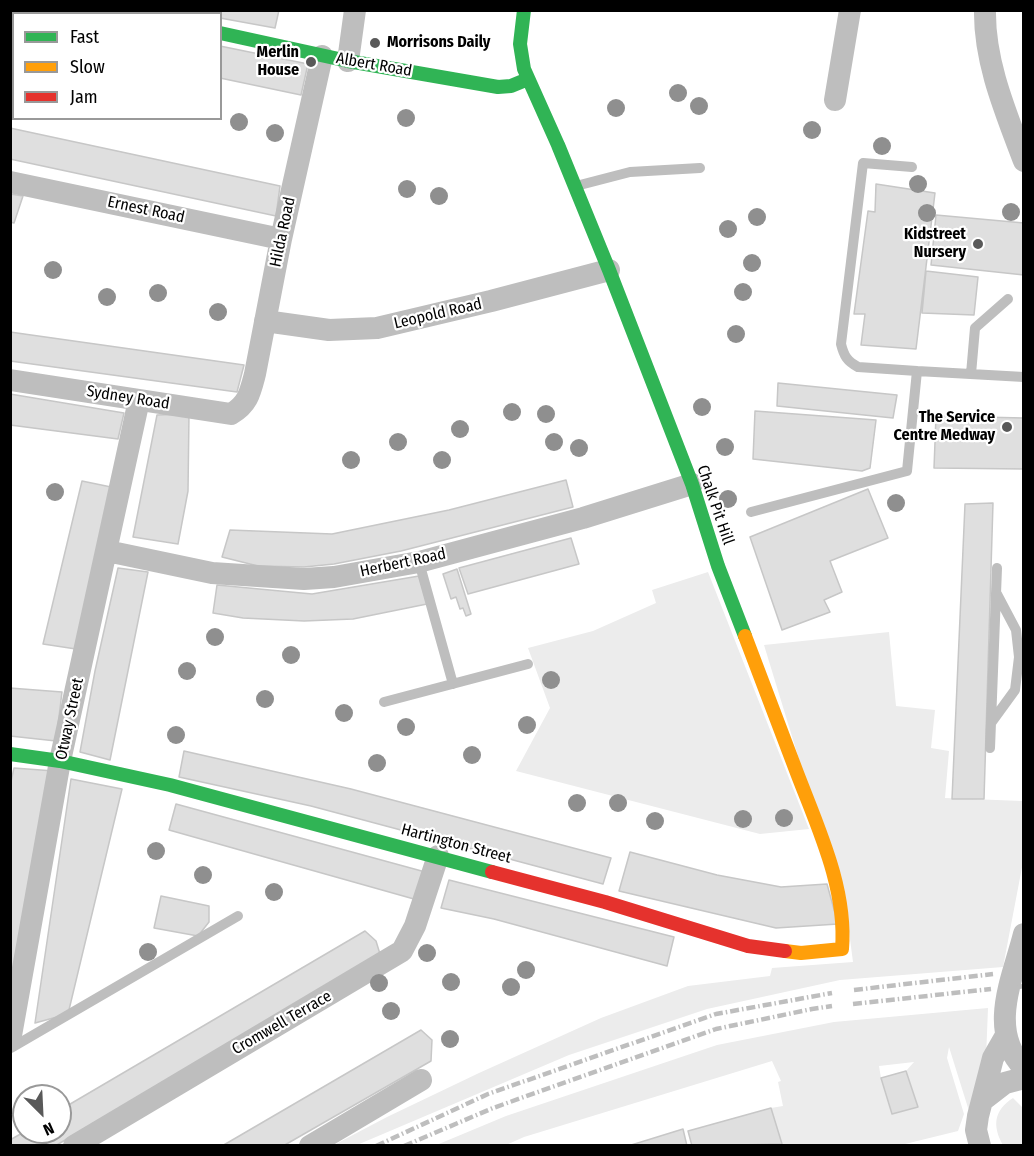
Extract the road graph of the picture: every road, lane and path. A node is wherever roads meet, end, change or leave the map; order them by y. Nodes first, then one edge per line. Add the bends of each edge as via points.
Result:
1 (355, 10) edge
2 (524, 10) edge
3 (985, 10) edge
4 (849, 11) edge
5 (222, 33) edge
6 (322, 56) junction
7 (348, 61) junction
8 (528, 79) junction
9 (836, 100) dead end
10 (1023, 161) edge
11 (912, 167) dead end
12 (700, 168) dead end
13 (10, 182) edge
14 (575, 187) junction
15 (281, 239) junction
16 (609, 270) junction
17 (1008, 299) dead end
18 (264, 321) junction
19 (917, 371) junction
20 (971, 374) junction
21 (1023, 377) edge
22 (10, 380) edge
23 (139, 400) junction
24 (243, 406) joint
25 (692, 484) junction
26 (751, 513) dead end
27 (107, 551) junction
28 (418, 562) junction
29 (997, 568) dead end
30 (996, 593) junction
31 (1021, 658) edge
32 (528, 664) dead end
33 (453, 684) junction
34 (384, 702) dead end
35 (991, 723) junction
36 (990, 748) dead end
37 (10, 754) edge
38 (60, 761) junction
39 (438, 856) junction
40 (238, 916) dead end
41 (1021, 944) edge
42 (842, 949) joint
43 (1005, 1037) junction
44 (10, 1041) edge
45 (10, 1048) edge
46 (1023, 1068) edge
47 (1023, 1078) edge
48 (421, 1080) dead end
49 (983, 1100) junction
50 (74, 1146) edge
51 (310, 1146) edge
52 (980, 1146) edge

1 - 7 street
2 - 8 street, Chalk Pit Hill via 521,58
3 - 10 street via 985,35 1001,102
4 - 9 street
5 - 6 street, Albert Road
6 - 7 street, Albert Road
6 - 15 street, Hilda Road
7 - 8 street, Albert Road via 498,87
8 - 14 street, Chalk Pit Hill
11 - 19 lane via 863,163 841,344 844,356 858,367
12 - 14 lane via 630,172
13 - 15 street, Ernest Road
14 - 16 street, Chalk Pit Hill
15 - 18 street, Hilda Road
16 - 18 street, Leopold Road via 377,328 329,330
16 - 25 street, Chalk Pit Hill
17 - 20 lane via 975,328
18 - 24 street, Hilda Road via 252,389
19 - 20 lane
19 - 26 lane via 907,471
20 - 21 lane
22 - 23 street, Sydney Road
23 - 24 street, Sydney Road via 231,414
23 - 27 street, Otway Street
25 - 28 street, Herbert Road
25 - 42 street, Chalk Pit Hill via 718,566 838,887
27 - 28 street, Herbert Road via 212,573 304,579
27 - 38 street, Otway Street
28 - 33 lane
29 - 30 lane
30 - 31 lane via 1016,630
30 - 35 lane
31 - 35 lane via 1016,690
32 - 33 lane
33 - 34 lane
35 - 36 lane
37 - 38 street, Hartington Street
38 - 39 street, Hartington Street via 170,785
38 - 44 street, Otway Street
39 - 42 street, Hartington Street via 748,946 801,953
39 - 50 street, Cromwell Terrace via 416,926 402,951
40 - 45 lane
41 - 43 street via 1009,985
43 - 46 street
43 - 49 street via 993,1058
47 - 49 street via 1005,1083
48 - 51 street
49 - 52 street via 976,1130

